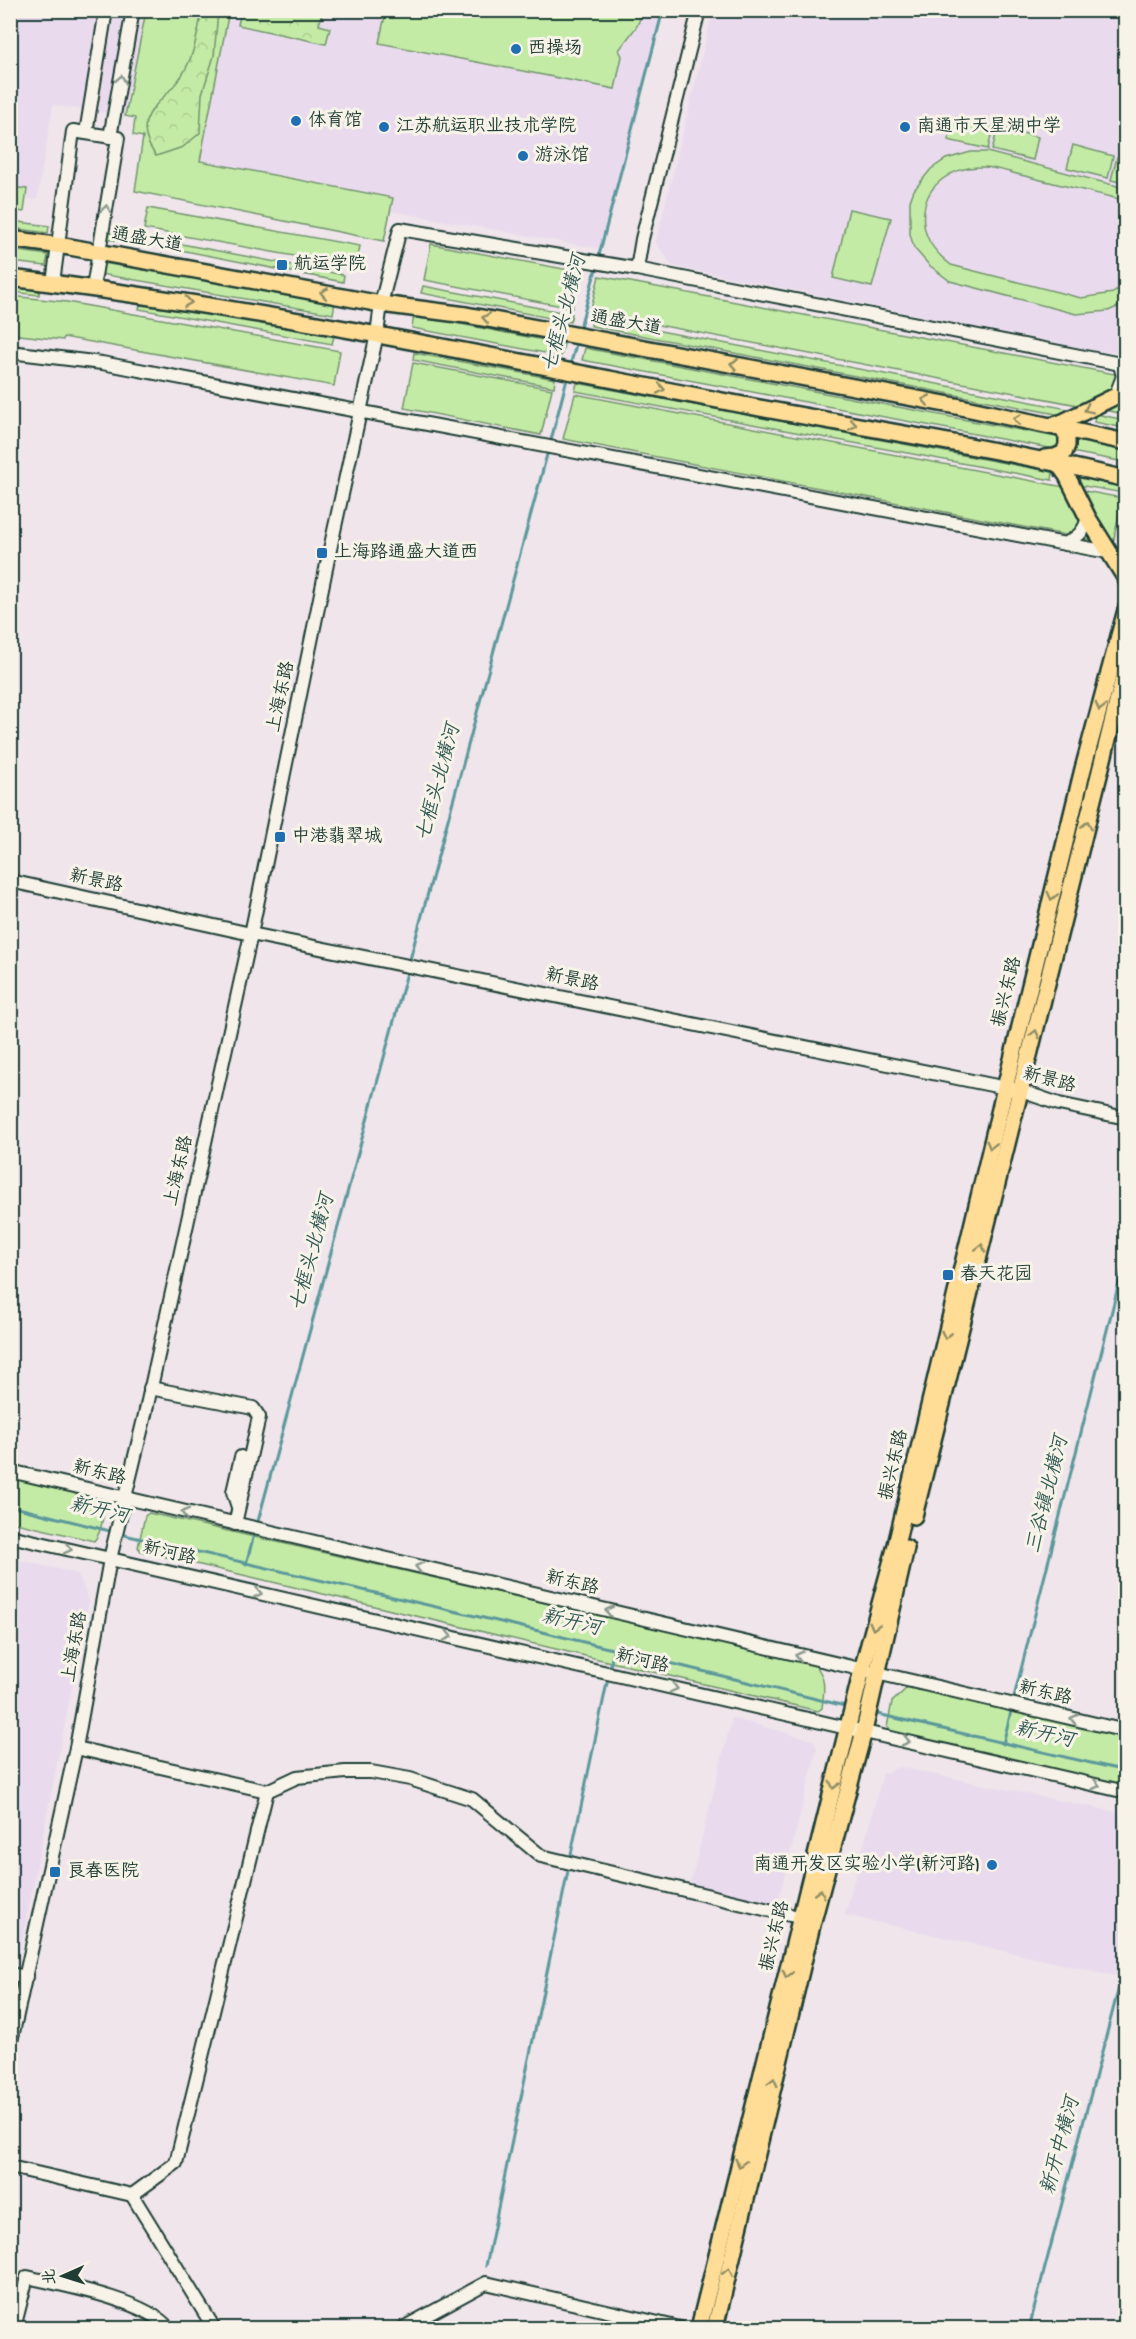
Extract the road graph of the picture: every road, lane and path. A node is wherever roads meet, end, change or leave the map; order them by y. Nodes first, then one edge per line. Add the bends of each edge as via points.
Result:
1 (106, 10) edge
2 (133, 10) edge
3 (699, 10) edge
4 (86, 133) junction
5 (110, 137) junction
6 (10, 240) edge
7 (58, 245) junction
8 (99, 252) junction
9 (635, 268) junction
10 (10, 278) edge
11 (53, 283) junction
12 (93, 288) junction
13 (381, 304) junction
14 (377, 334) junction
15 (10, 352) edge
16 (1123, 365) edge
17 (1120, 394) edge
18 (360, 411) junction
19 (1056, 427) junction
20 (1125, 442) edge
21 (1039, 459) junction
22 (1058, 462) junction
23 (1125, 479) edge
24 (1088, 518) junction
25 (1065, 544) junction
26 (1108, 552) junction
27 (1125, 579) edge
28 (1125, 610) edge
29 (1125, 667) edge
30 (10, 881) edge
31 (251, 934) junction
32 (1005, 1088) junction
33 (1021, 1091) junction
34 (1125, 1118) edge
35 (150, 1388) junction
36 (242, 1456) dead end
37 (10, 1471) edge
38 (125, 1499) junction
39 (239, 1508) junction
40 (239, 1525) junction
41 (10, 1536) edge
42 (110, 1559) junction
43 (870, 1671) junction
44 (860, 1716) junction
45 (1125, 1731) edge
46 (76, 1748) junction
47 (267, 1791) junction
48 (1125, 1792) edge
49 (807, 1919) junction
50 (10, 1974) edge
51 (26, 1977) junction
52 (10, 2046) edge
53 (10, 2167) edge
54 (132, 2195) junction
55 (14, 2328) edge
56 (168, 2328) edge
57 (214, 2328) edge
58 (403, 2328) edge
59 (680, 2328) edge
60 (699, 2328) edge
61 (714, 2328) edge

1 - 4 street
5 -> 2 street
3 - 9 street
4 - 5 street
4 - 7 street via 73,131
8 -> 5 street via 118,138
6 - 7 main road, 通盛大道
7 - 8 main road, 通盛大道
7 - 11 street
8 - 12 street
13 -> 8 main road, 通盛大道
9 - 13 street, 上海东路 via 400,229
9 - 16 street
10 - 11 main road
11 - 12 main road
12 -> 14 main road
13 - 14 street, 上海东路
19 -> 13 main road, 通盛大道 via 543,329
14 - 18 street, 上海东路
14 -> 21 main road
15 - 18 street via 102,363
16 - 17 street
17 -> 19 main road
18 - 25 street
18 - 31 street, 上海东路
19 - 20 main road, 通盛大道
19 - 21 main road via 1067,435 1064,453
21 - 22 main road
22 - 23 main road
22 - 24 main road
24 - 25 street via 1079,537
24 - 26 main road
25 - 26 street
26 - 27 main road
28 -> 32 main road, 振兴东路
33 -> 29 main road, 振兴东路
30 - 31 street, 新景路
31 - 32 street, 新景路
31 - 35 street, 上海东路
32 - 33 street, 新景路
32 -> 43 main road, 振兴东路 via 895,1549
33 - 34 street, 新景路 via 1059,1104
43 -> 33 main road, 振兴东路 via 907,1543
35 - 38 street, 上海东路
35 - 39 street via 253,1408 260,1416
36 - 39 street via 233,1492
37 - 38 street, 新东路
40 -> 38 street, 新东路
38 - 42 street, 上海东路
39 - 40 street
43 -> 40 street, 新东路
41 -> 42 street, 新河路
42 -> 44 street, 新河路 via 616,1675
42 - 46 street, 上海东路
43 - 44 main road, 振兴东路
45 -> 43 street, 新东路
44 -> 48 street, 新河路
44 - 49 main road, 振兴东路
46 - 47 street
46 - 51 street, 上海东路
47 - 49 street via 297,1777 345,1772 410,1779 472,1798 541,1856
47 - 54 street via 176,2163
49 -> 60 main road, 振兴东路
61 -> 49 main road, 振兴东路
50 - 51 street
51 - 52 street, 上海东路
53 - 54 street
54 - 57 street
55 - 56 street via 27,2277 126,2303 156,2317
58 - 59 street via 486,2283

